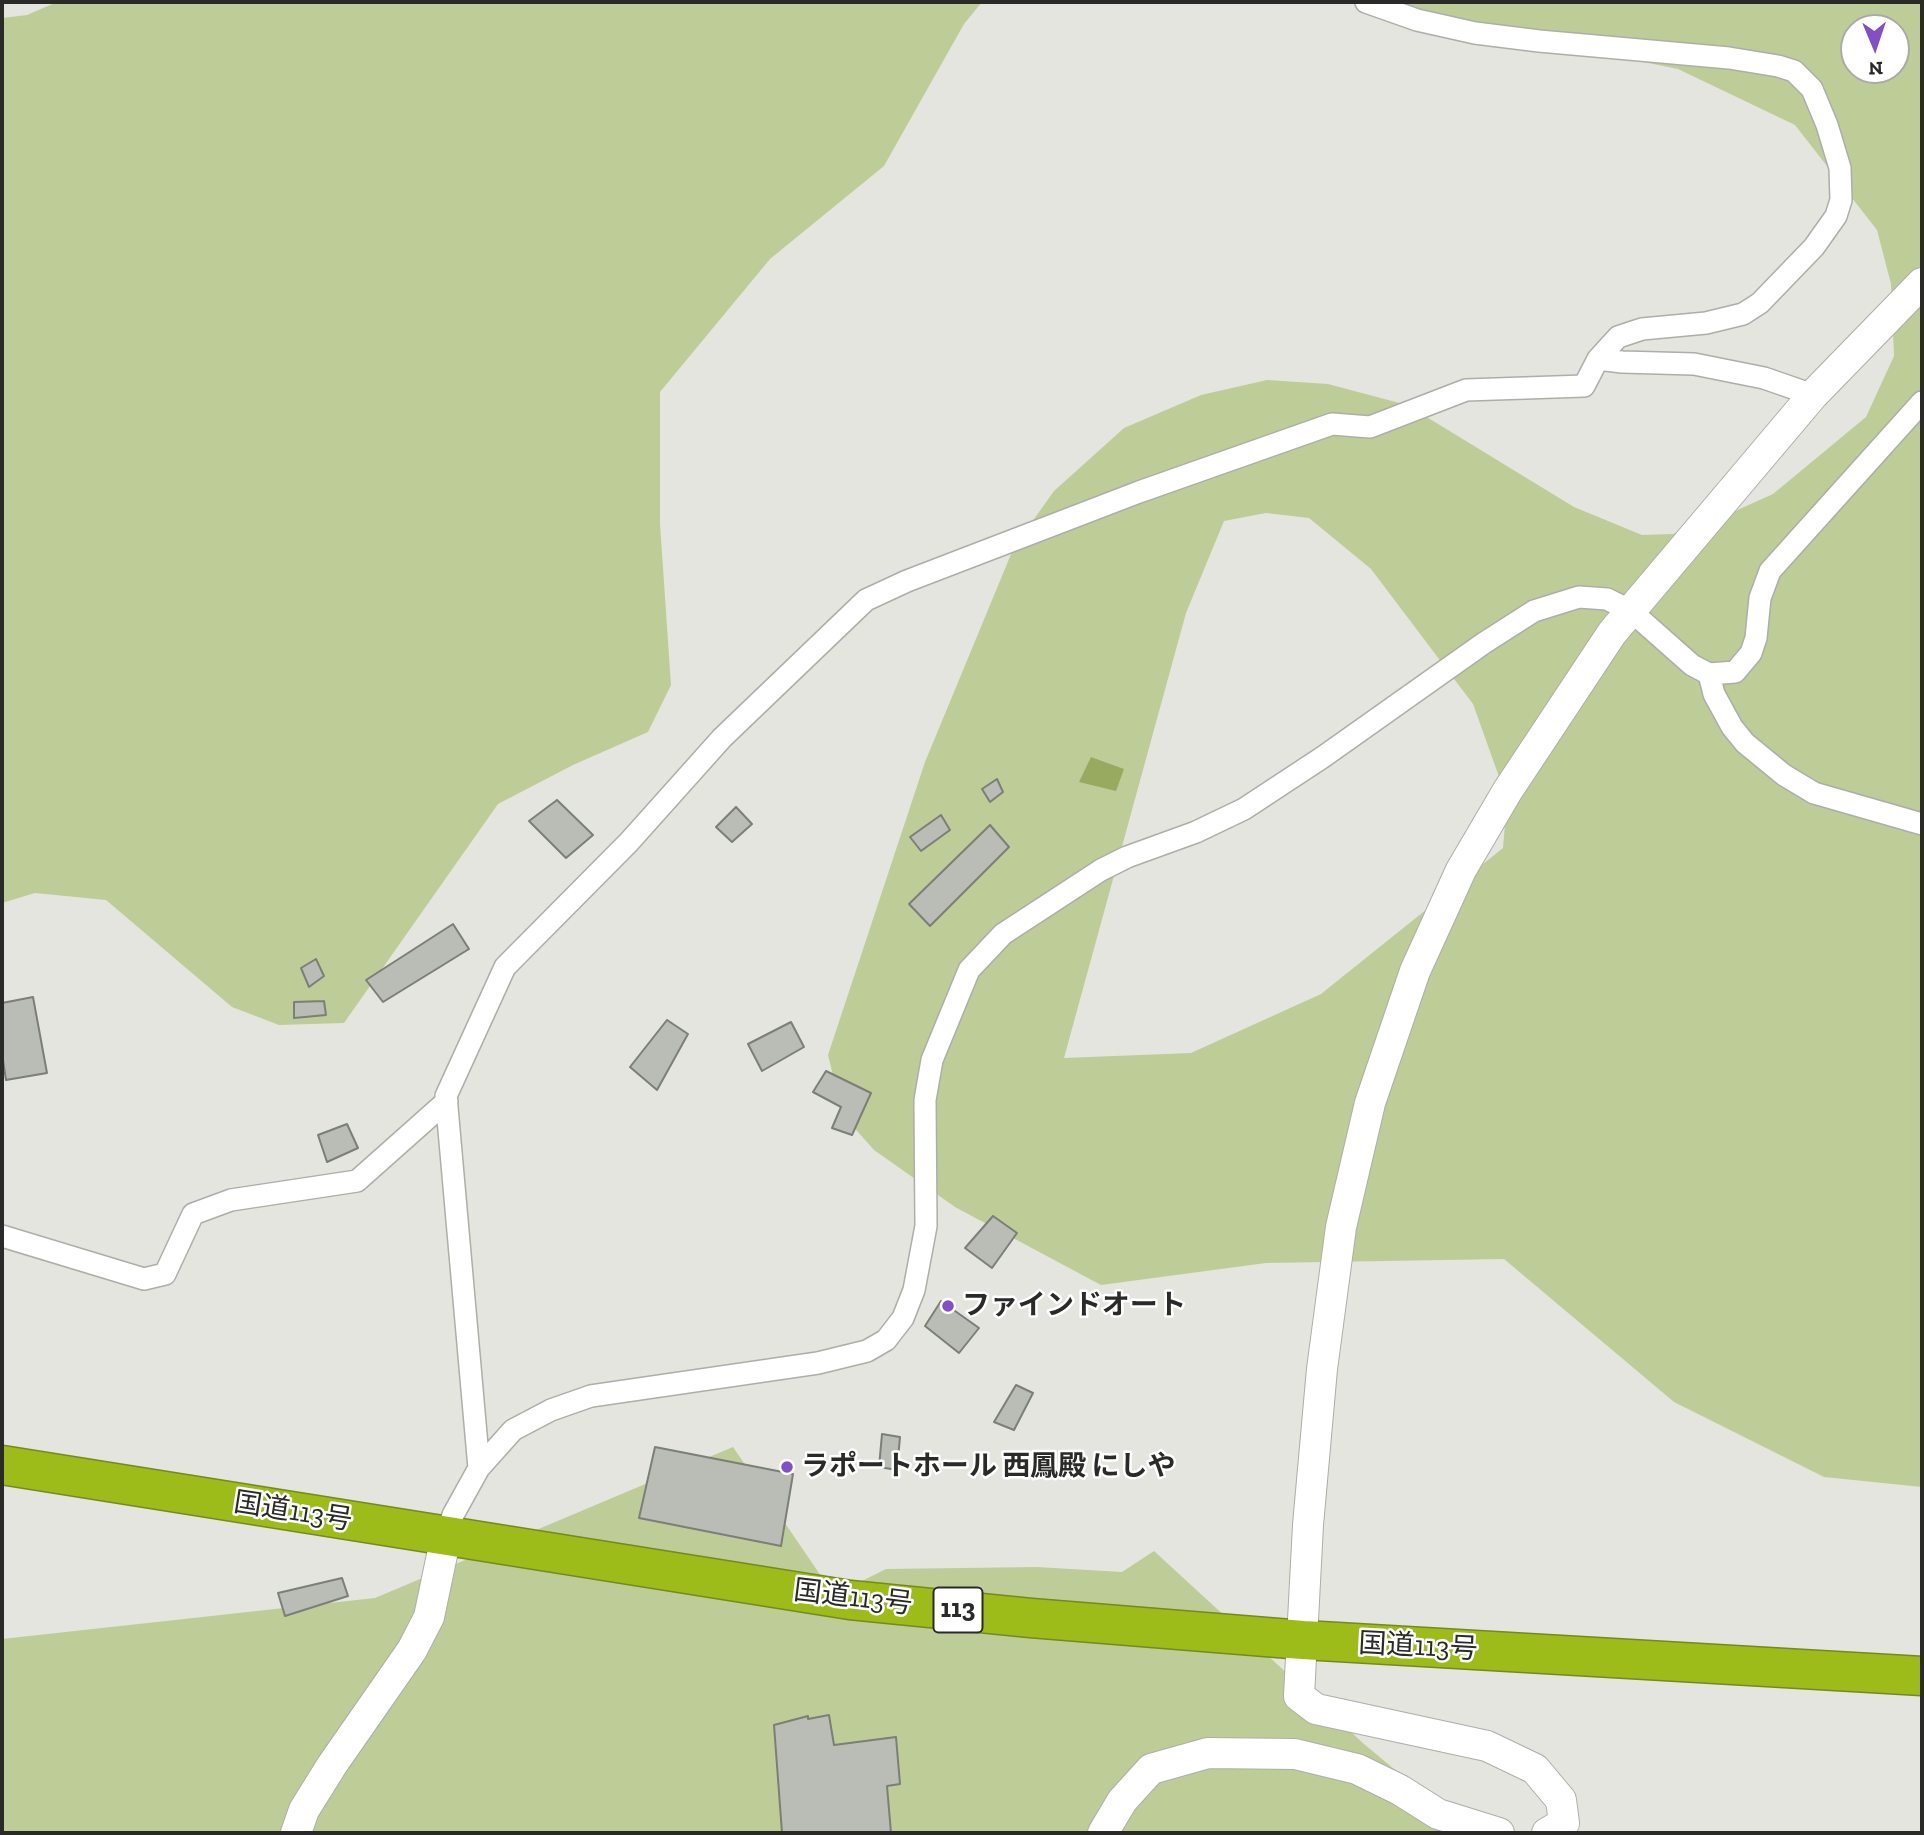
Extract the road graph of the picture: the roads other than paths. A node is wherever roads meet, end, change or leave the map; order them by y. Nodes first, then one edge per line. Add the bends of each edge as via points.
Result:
1 (1366, 2) edge
2 (1922, 283) edge
3 (1598, 359) junction
4 (1813, 395) junction
5 (1922, 402) edge
6 (1631, 611) junction
7 (1709, 674) junction
8 (1922, 824) edge
9 (447, 1101) junction
10 (2, 1236) edge
11 (2, 1465) edge
12 (479, 1468) junction
13 (446, 1536) junction
14 (1303, 1640) junction
15 (1922, 1676) edge
16 (296, 1833) edge
17 (1103, 1833) edge
18 (1499, 1833) edge
19 (1547, 1833) edge

1 - 3 street via 1475,33 1778,66 1794,71 1812,89 1840,168 1841,200 1836,216 1814,247 1760,303 1743,314 1618,337
2 - 4 street
3 - 4 street via 1694,364
3 - 9 street via 1584,386 1466,390 1370,426 1332,424 1139,492 907,580 866,600 722,738 629,842 505,968
4 - 6 street
5 - 7 street via 1770,571 1760,598 1756,639 1745,664 1728,674
6 - 7 street via 1680,656
6 - 12 street via 1607,599 1579,597 1534,611 1244,809 1101,870 1003,934 969,970 932,1059 925,1100 926,1226 914,1290 903,1318 886,1340 867,1351 818,1363 591,1396 513,1430
6 - 14 street via 1548,729 1461,870 1415,971 1370,1102 1341,1227 1322,1369
7 - 8 street via 1732,727 1784,775 1814,793
9 - 10 street via 357,1181 231,1200 193,1214 165,1274 144,1279
9 - 12 street
11 - 13 highway, 国道113号 / 113
12 - 13 street
13 - 14 highway, 国道113号 / 113 via 850,1600
13 - 16 street via 429,1618 304,1810
14 - 15 highway, 国道113号 / 113
14 - 19 street via 1299,1696 1316,1709 1487,1746 1535,1769 1561,1800 1564,1823
17 - 18 street via 1122,1801 1151,1769 1208,1753 1296,1754 1357,1769 1438,1814

